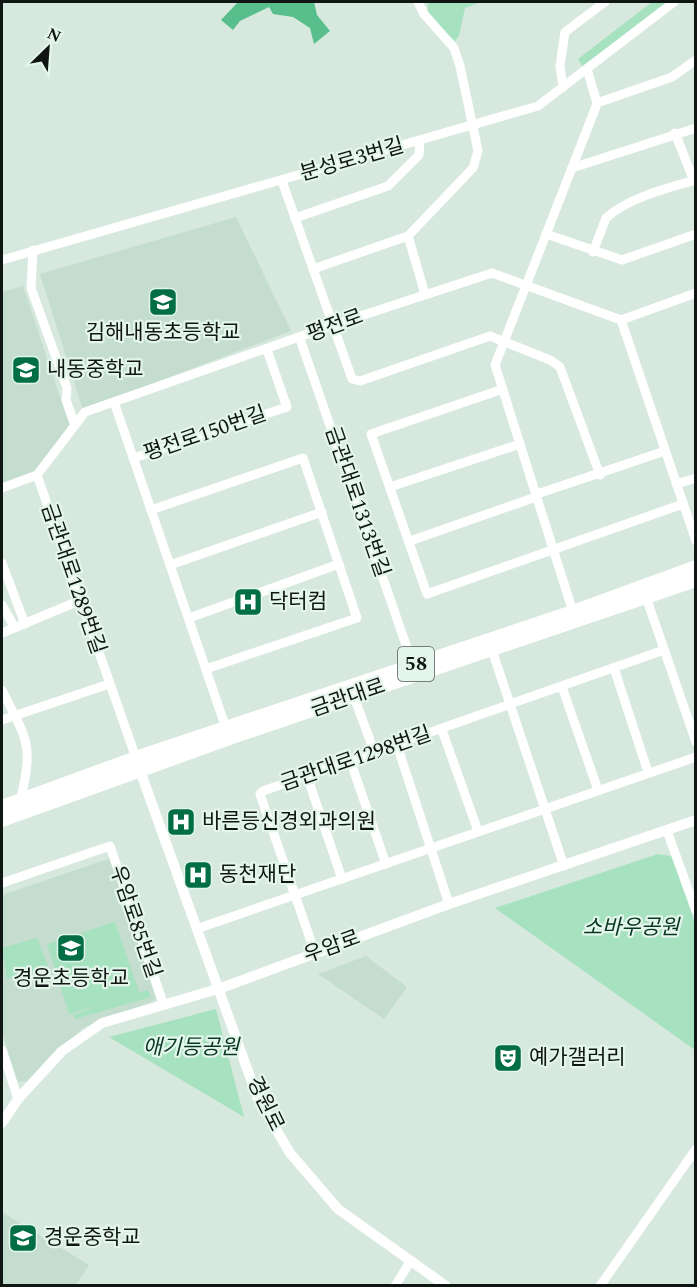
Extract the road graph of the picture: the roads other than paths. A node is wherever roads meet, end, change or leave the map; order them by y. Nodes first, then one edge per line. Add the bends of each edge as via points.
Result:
1 (418, 2) edge
2 (605, 2) edge
3 (674, 2) edge
4 (696, 60) edge
5 (586, 69) junction
6 (563, 87) junction
7 (597, 102) junction
8 (472, 124) junction
9 (696, 128) edge
10 (675, 133) junction
11 (420, 140) junction
12 (572, 168) junction
13 (282, 181) junction
14 (694, 181) edge
15 (295, 218) junction
16 (546, 234) junction
17 (696, 234) edge
18 (408, 236) junction
19 (33, 250) junction
20 (593, 252) junction
21 (2, 260) edge
22 (313, 269) junction
23 (525, 285) junction
24 (425, 294) junction
25 (695, 294) edge
26 (621, 320) junction
27 (333, 325) junction
28 (300, 339) junction
29 (504, 342) junction
30 (267, 350) junction
31 (503, 389) junction
32 (114, 402) junction
33 (75, 424) junction
34 (520, 444) junction
35 (665, 452) junction
36 (134, 458) junction
37 (37, 475) junction
38 (600, 475) junction
39 (696, 478) edge
40 (676, 484) junction
41 (390, 487) junction
42 (2, 488) edge
43 (537, 496) junction
44 (683, 504) junction
45 (151, 510) junction
46 (322, 512) junction
47 (410, 541) junction
48 (696, 541) edge
49 (552, 549) junction
50 (2, 563) edge
51 (339, 564) junction
52 (170, 565) junction
53 (696, 567) edge
54 (696, 580) edge
55 (646, 597) junction
56 (81, 600) junction
57 (2, 605) edge
58 (573, 612) junction
59 (189, 618) junction
60 (25, 624) junction
61 (15, 628) junction
62 (2, 633) edge
63 (492, 650) junction
64 (664, 650) junction
65 (413, 665) junction
66 (614, 668) junction
67 (206, 669) junction
68 (109, 684) junction
69 (562, 687) junction
70 (2, 690) edge
71 (354, 697) junction
72 (510, 704) junction
73 (14, 716) junction
74 (2, 720) edge
75 (226, 728) junction
76 (442, 730) junction
77 (696, 742) edge
78 (397, 745) junction
79 (374, 752) junction
80 (696, 757) edge
81 (350, 760) junction
82 (138, 765) junction
83 (648, 772) junction
84 (307, 776) junction
85 (598, 790) junction
86 (20, 801) junction
87 (2, 807) edge
88 (547, 808) junction
89 (2, 820) edge
90 (696, 820) edge
91 (478, 831) junction
92 (667, 831) junction
93 (432, 849) junction
94 (386, 864) junction
95 (564, 866) junction
96 (342, 879) junction
97 (2, 883) edge
98 (294, 895) junction
99 (449, 904) junction
100 (696, 911) edge
101 (198, 928) junction
102 (315, 953) junction
103 (220, 988) junction
104 (163, 1003) junction
105 (2, 1050) edge
106 (18, 1099) junction
107 (2, 1123) edge
108 (696, 1149) edge
109 (410, 1262) junction
110 (395, 1286) edge
111 (446, 1286) edge
112 (600, 1286) edge

1 - 8 street via 454,48
2 - 6 street via 565,32 560,66
3 - 5 street, 분성로3번길
4 - 7 street via 672,77
5 - 6 street, 분성로3번길
5 - 7 street
6 - 8 street, 분성로3번길 via 538,106
7 - 12 street
8 - 11 street, 분성로3번길
8 - 18 street via 478,152 473,168
9 - 10 street
10 - 12 street
10 - 14 street
11 - 13 street, 분성로3번길
11 - 15 street via 419,155 388,186
12 - 16 street
13 - 15 street
13 - 19 street, 분성로3번길
14 - 20 street via 622,206 610,214
15 - 22 street
16 - 20 street
16 - 23 street
17 - 20 street via 622,260
18 - 22 street
18 - 24 street
19 - 21 street, 분성로3번길
19 - 33 street via 31,288 67,388 66,400
22 - 27 street
23 - 24 street, 평전로 via 492,273
23 - 26 street, 평전로
23 - 29 street
24 - 27 street, 평전로
25 - 26 street
26 - 35 street
27 - 28 street, 평전로
27 - 29 street via 350,375 356,381 490,336
28 - 30 street, 평전로
28 - 65 street, 금관대로1313번길
29 - 31 street via 495,365
29 - 38 street via 560,367
30 - 32 street, 평전로
30 - 36 street, 평전로150번길 via 287,407
31 - 34 street
31 - 41 street, 금관대로1313번길 via 371,434
32 - 33 street, 평전로 via 85,412
32 - 36 street
33 - 37 street, 평전로
34 - 41 street
34 - 43 street
35 - 38 street
35 - 40 street
36 - 45 street
37 - 42 street
37 - 56 street, 금관대로1289번길
38 - 43 street
39 - 40 street
40 - 44 street
41 - 47 street, 금관대로1313번길
43 - 47 street
43 - 49 street
44 - 48 street
44 - 49 street
45 - 46 street, 금관대로1313번길 via 303,458
45 - 52 street
46 - 51 street, 금관대로1313번길
46 - 52 street
47 - 49 street, 금관대로1313번길 via 427,594
49 - 58 street
50 - 60 street
51 - 59 street
51 - 67 street, 금관대로1313번길 via 357,618
52 - 59 street
53 - 58 main road, 금관대로 / 58
54 - 55 main road, 금관대로
55 - 63 main road, 금관대로
55 - 64 street
56 - 60 street
56 - 68 street, 금관대로1289번길
57 - 61 street
58 - 65 main road, 금관대로 / 58
59 - 67 street
60 - 61 street
61 - 62 street
63 - 71 main road, 금관대로
63 - 72 street
64 - 66 street, 금관대로1298번길
64 - 77 street
65 - 75 main road, 금관대로 / 58
66 - 69 street, 금관대로1298번길
66 - 83 street
67 - 75 street
68 - 73 street
68 - 82 street, 금관대로1289번길
69 - 72 street, 금관대로1298번길
69 - 85 street
70 - 73 street
71 - 79 street
71 - 82 main road, 금관대로
72 - 76 street, 금관대로1298번길
72 - 88 street
73 - 74 street
73 - 86 street via 29,753
75 - 82 main road, 금관대로 / 58
76 - 78 street, 금관대로1298번길
76 - 91 street
78 - 79 street, 금관대로1298번길
78 - 93 street
79 - 81 street, 금관대로1298번길
80 - 83 street
81 - 84 street, 금관대로1298번길
81 - 94 street
82 - 86 main road, 금관대로 / 58
82 - 89 main road, 금관대로 / 58
82 - 101 street, 경원로
83 - 85 street
84 - 96 street
84 - 98 street, 금관대로1298번길 via 260,794
85 - 88 street
86 - 87 main road, 금관대로 / 58
88 - 91 street
88 - 95 street
90 - 92 street, 우암로
91 - 93 street
92 - 95 street, 우암로
92 - 100 street
93 - 94 street
93 - 99 street
94 - 96 street
95 - 99 street, 우암로
96 - 98 street
97 - 104 street, 우암로85번길 via 110,846
98 - 101 street
98 - 102 street, 금관대로1298번길
99 - 102 street, 우암로
101 - 103 street, 경원로
102 - 103 street, 우암로
103 - 104 street, 우암로
103 - 109 street, 경원로 via 258,1099 290,1153 338,1209
104 - 106 street, 우암로 via 102,1023 62,1051
105 - 106 street
106 - 107 street, 우암로
108 - 112 street
109 - 110 street
109 - 111 street, 경원로

